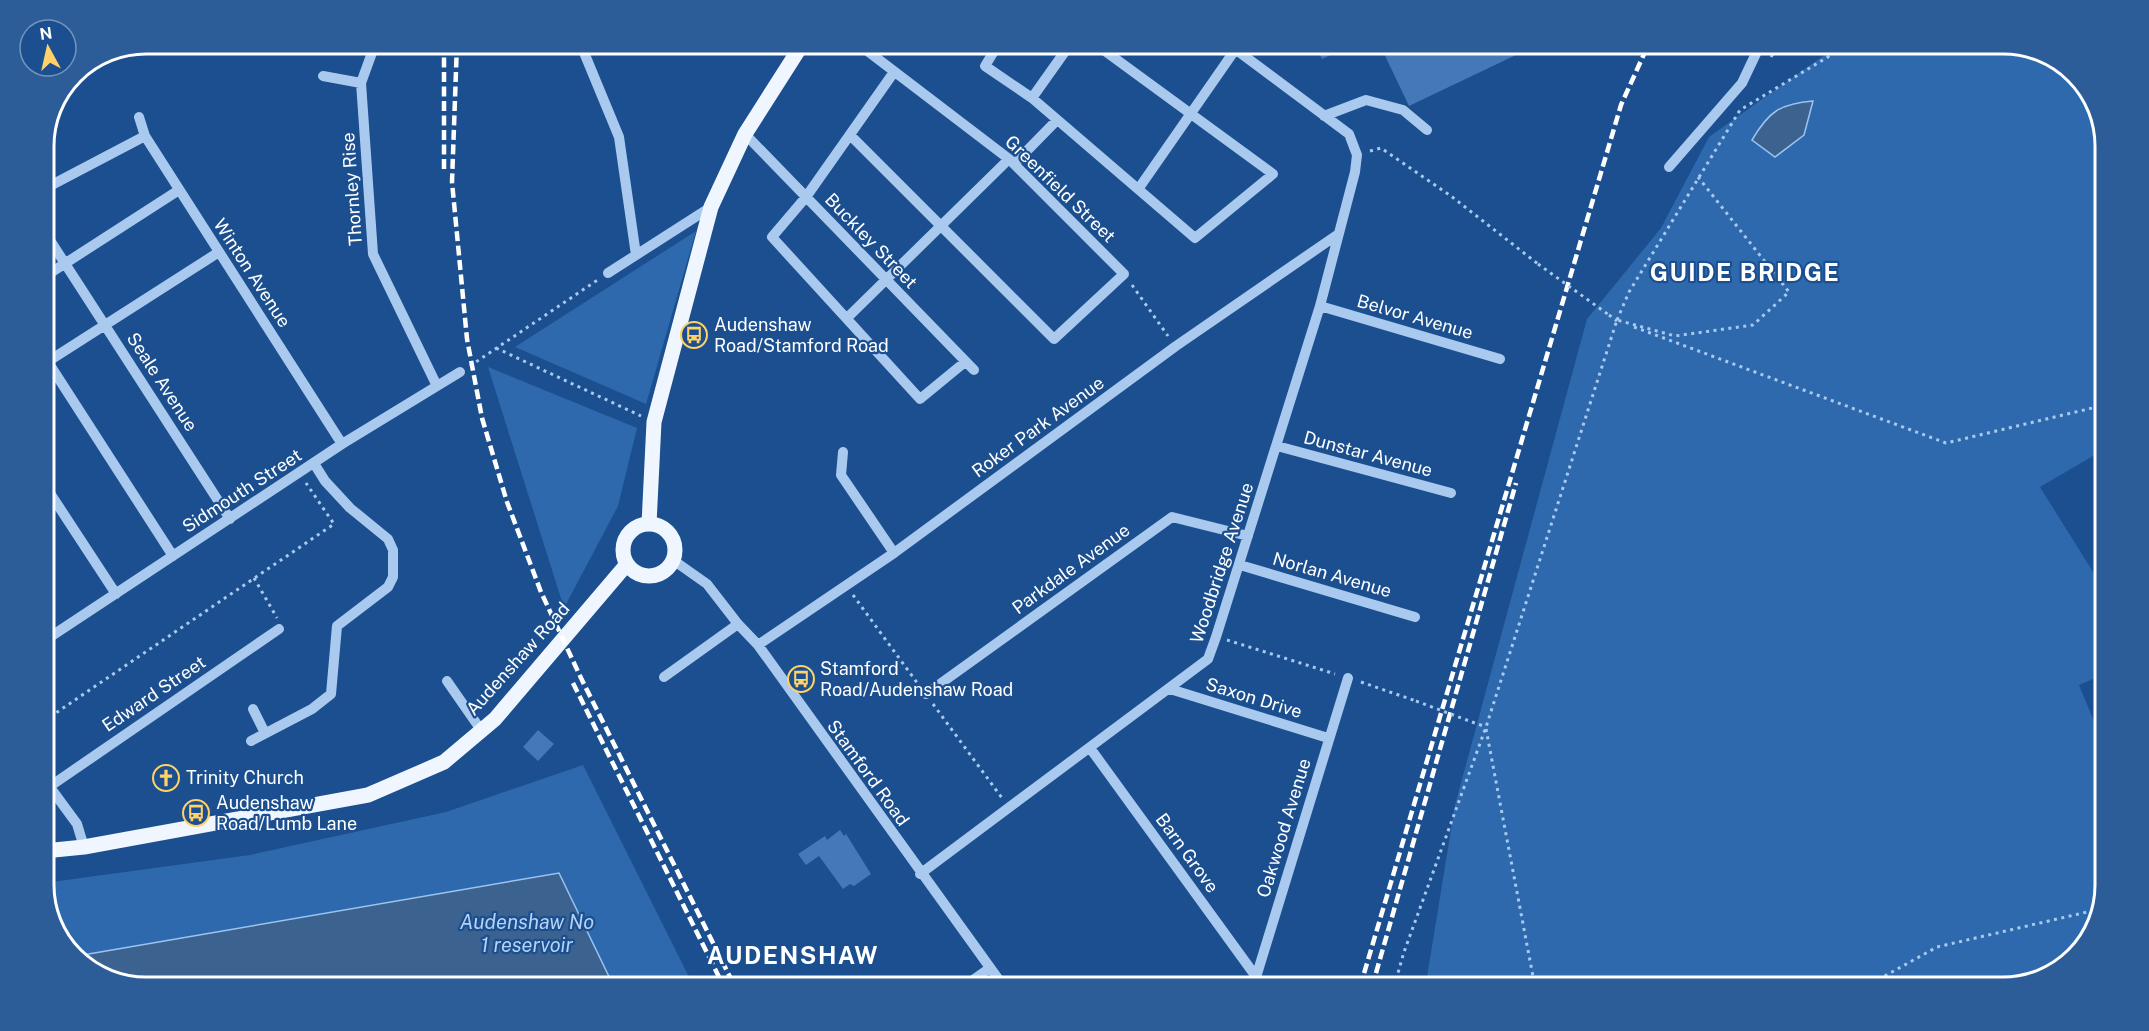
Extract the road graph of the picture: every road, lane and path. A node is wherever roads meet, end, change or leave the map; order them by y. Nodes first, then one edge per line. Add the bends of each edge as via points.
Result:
1 (372, 54) edge
2 (585, 54) edge
3 (797, 54) edge
4 (870, 54) edge
5 (993, 54) edge
6 (1064, 54) edge
7 (1108, 54) edge
8 (1227, 54) edge
9 (1242, 54) edge
10 (1756, 54) edge
11 (1834, 54) edge
12 (894, 72) junction
13 (323, 76) dead end
14 (361, 82) junction
15 (1032, 98) junction
16 (1193, 114) junction
17 (1324, 116) junction
18 (139, 117) dead end
19 (1057, 120) junction
20 (1427, 130) dead end
21 (745, 134) junction
22 (850, 135) junction
23 (145, 136) junction
24 (1357, 155) junction
25 (1012, 162) junction
26 (1669, 167) dead end
27 (1698, 177) junction
28 (54, 184) edge
29 (1139, 188) junction
30 (179, 190) junction
31 (806, 197) junction
32 (711, 207) junction
33 (940, 225) junction
34 (1338, 235) junction
35 (54, 246) edge
36 (219, 252) junction
37 (636, 255) junction
38 (66, 263) junction
39 (54, 271) edge
40 (608, 273) joint
41 (1124, 274) junction
42 (885, 278) junction
43 (1320, 306) junction
44 (847, 318) junction
45 (1617, 321) junction
46 (105, 325) junction
47 (1176, 346) junction
48 (496, 348) junction
49 (54, 358) edge
50 (1500, 359) dead end
51 (965, 362) junction
52 (974, 370) dead end
53 (460, 372) joint
54 (54, 375) edge
55 (437, 386) junction
56 (2095, 407) edge
57 (654, 422) junction
58 (342, 444) junction
59 (1277, 446) junction
60 (843, 452) dead end
61 (315, 465) junction
62 (300, 474) junction
63 (1451, 493) dead end
64 (54, 499) edge
65 (230, 519) junction
66 (649, 524) junction
67 (1248, 536) junction
68 (894, 553) junction
69 (172, 556) junction
70 (673, 560) junction
71 (627, 564) junction
72 (1240, 565) junction
73 (254, 578) junction
74 (116, 594) junction
75 (1415, 617) dead end
76 (738, 624) junction
77 (279, 629) joint
78 (54, 631) edge
79 (1216, 637) junction
80 (758, 645) junction
81 (664, 677) dead end
82 (1348, 678) junction
83 (447, 681) dead end
84 (1170, 689) junction
85 (926, 694) dead end
86 (253, 709) dead end
87 (54, 714) edge
88 (1486, 727) junction
89 (481, 730) junction
90 (265, 733) junction
91 (1328, 738) junction
92 (251, 741) dead end
93 (1090, 748) junction
94 (54, 778) edge
95 (54, 794) edge
96 (84, 847) junction
97 (54, 850) edge
98 (920, 874) junction
99 (2091, 911) edge
100 (990, 968) junction
101 (977, 977) edge
102 (997, 977) edge
103 (1251, 977) edge
104 (1257, 977) edge
105 (1397, 977) edge
106 (1533, 977) edge
107 (1883, 977) edge

1 - 14 street, Thornley Rise
2 - 37 street via 619,137
3 - 21 main road
4 - 12 street, Greenfield Street
5 - 15 street via 985,66
6 - 15 street
7 - 16 street
8 - 16 street
9 - 17 street
10 - 26 street via 1742,82
11 - 27 path via 1740,110
12 - 22 street
12 - 25 street, Greenfield Street
13 - 14 street
14 - 55 street, Thornley Rise via 373,254
15 - 19 street
16 - 29 street
16 - 29 street via 1273,174 1195,238
17 - 20 street via 1366,100 1403,110
17 - 24 street via 1348,134
18 - 23 street, Winton Avenue
19 - 25 street
19 - 29 street
21 - 31 street, Buckley Street
21 - 32 main road
22 - 31 street
22 - 33 street
23 - 28 street
23 - 30 street, Winton Avenue
24 - 34 street, Woodbridge Avenue
24 - 45 path, bridge via 1381,148
25 - 33 street
25 - 41 street, Greenfield Street
27 - 45 path via 1629,292
27 - 45 path via 1789,292 1753,325 1675,336
30 - 36 street, Winton Avenue
30 - 38 street
31 - 42 street, Buckley Street
31 - 44 street via 772,237
32 - 37 street
32 - 57 main road
33 - 41 street via 1054,339
33 - 42 street
34 - 43 street, Woodbridge Avenue
34 - 47 street, Roker Park Avenue
35 - 38 street, Seale Avenue
36 - 46 street
36 - 58 street, Winton Avenue
37 - 40 street
38 - 39 street
38 - 46 street, Seale Avenue
40 - 48 path
41 - 47 path
42 - 44 street
42 - 51 street, Buckley Street
43 - 50 street, Belvor Avenue
43 - 59 street, Woodbridge Avenue
44 - 51 street via 920,399
45 - 56 path via 1947,443
45 - 88 path
46 - 49 street
46 - 65 street, Seale Avenue
47 - 68 street, Roker Park Avenue
48 - 53 path
48 - 57 path
51 - 52 street, Buckley Street
53 - 55 street, Sidmouth Street
54 - 69 street
55 - 58 street, Sidmouth Street
57 - 66 main road
58 - 61 street, Sidmouth Street
59 - 63 street, Dunstar Avenue
59 - 67 street, Woodbridge Avenue
60 - 68 street via 841,475
61 - 62 street, Sidmouth Street
61 - 90 street via 350,508 388,539 393,550 393,577 388,587 337,626 331,694 312,709
62 - 65 street, Sidmouth Street
62 - 73 path via 334,524
64 - 74 street
65 - 69 street, Sidmouth Street
66 - 70 main road via 670,534 675,545
66 - 71 main road via 637,527 626,538 623,549
67 - 72 street, Woodbridge Avenue
67 - 85 street, Parkdale Avenue via 1172,517
68 - 80 street, Roker Park Avenue
69 - 74 street, Sidmouth Street
70 - 71 main road via 663,572 650,576 635,572
70 - 76 street, Stamford Road via 707,584
71 - 89 main road, Audenshaw Road via 495,719
72 - 75 street, Norlan Avenue
72 - 79 street, Woodbridge Avenue
73 - 77 path via 277,613
73 - 87 path
74 - 78 street, Sidmouth Street
76 - 80 street, Stamford Road
76 - 81 street
77 - 94 street, Edward Street
79 - 82 path
79 - 84 street, Woodbridge Avenue via 1208,659
80 - 98 street, Stamford Road
82 - 88 path, bridge
82 - 91 street, Oakwood Avenue
83 - 89 street
84 - 91 street, Saxon Drive
84 - 93 street, Woodbridge Avenue
86 - 90 street
88 - 105 path
88 - 106 path
89 - 96 main road, Audenshaw Road via 444,762 368,795
90 - 92 street
91 - 104 street, Oakwood Avenue
93 - 98 street, Woodbridge Avenue
93 - 103 street, Barn Grove
95 - 96 street via 77,824
96 - 97 main road, Audenshaw Road
98 - 100 street, Stamford Road
99 - 107 path via 1937,946
100 - 101 street
100 - 102 street, Stamford Road

